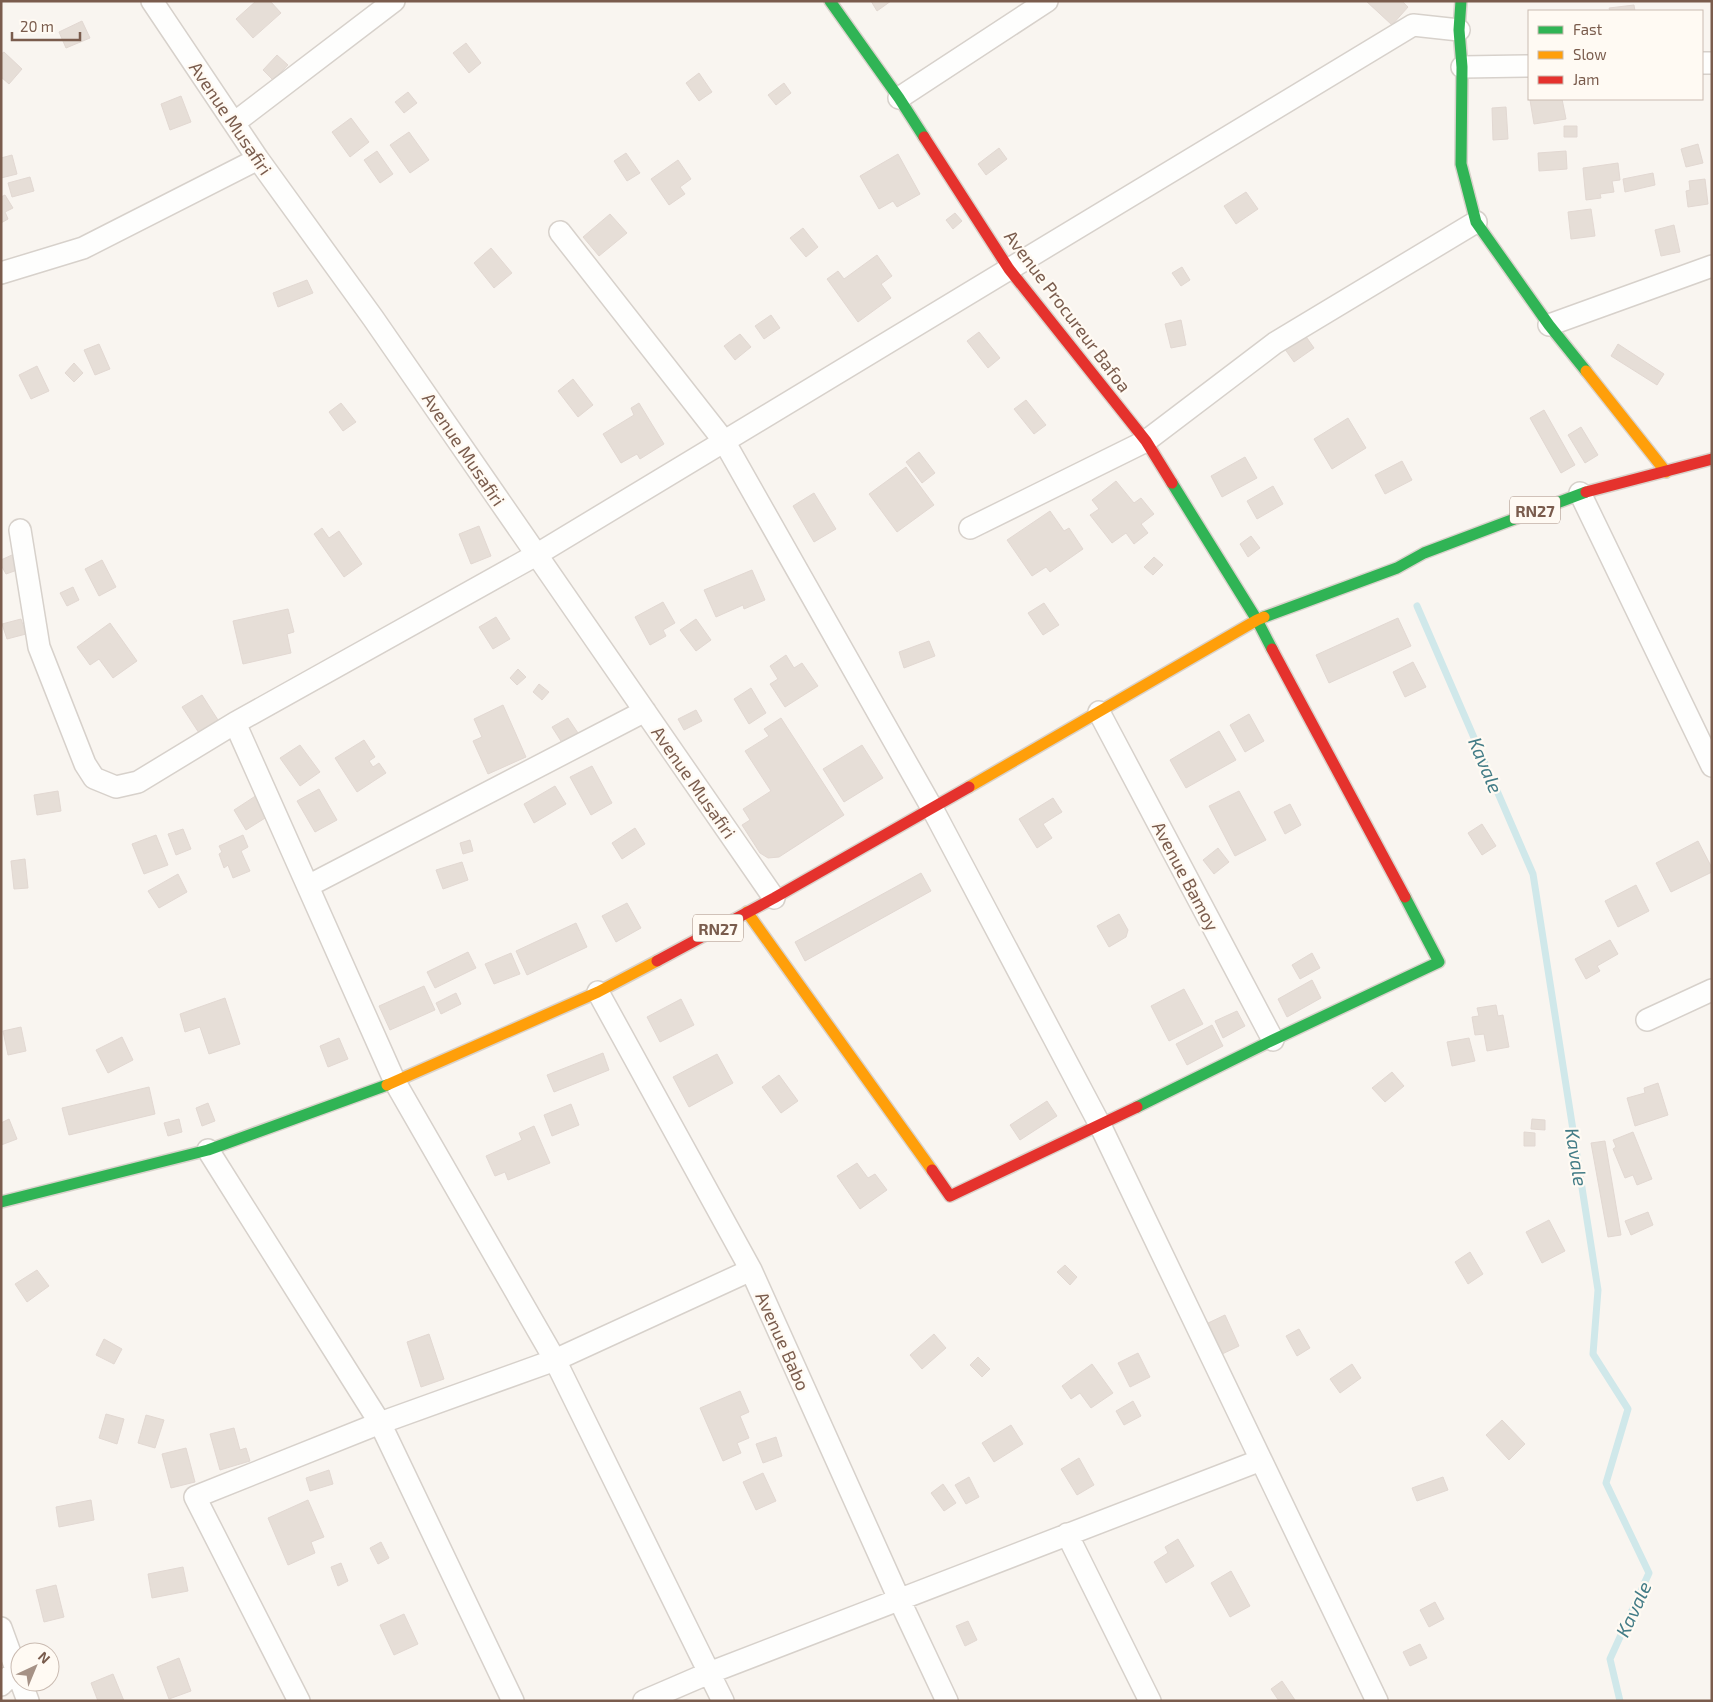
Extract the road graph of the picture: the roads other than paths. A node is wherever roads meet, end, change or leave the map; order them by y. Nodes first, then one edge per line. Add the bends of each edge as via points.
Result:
1 (152, 1) edge
2 (394, 1) edge
3 (830, 1) edge
4 (1047, 1) edge
5 (1461, 1) edge
6 (1459, 30) junction
7 (1528, 66) edge
8 (1462, 67) junction
9 (899, 98) junction
10 (234, 123) junction
11 (258, 159) junction
12 (1476, 222) junction
13 (560, 232) dead end
14 (1712, 266) edge
15 (1009, 269) junction
16 (1, 273) edge
17 (1549, 325) junction
18 (724, 441) junction
19 (1146, 441) junction
20 (1712, 459) edge
21 (1666, 472) junction
22 (1580, 493) junction
23 (970, 528) dead end
24 (20, 530) dead end
25 (536, 555) junction
26 (1257, 620) junction
27 (645, 711) junction
28 (1099, 712) junction
29 (235, 723) junction
30 (1712, 766) edge
31 (932, 808) junction
32 (308, 886) junction
33 (774, 898) junction
34 (747, 912) junction
35 (1712, 990) edge
36 (598, 992) junction
37 (1647, 1020) dead end
38 (1273, 1040) junction
39 (395, 1082) junction
40 (1100, 1125) junction
41 (208, 1150) junction
42 (1, 1202) edge
43 (751, 1270) junction
44 (555, 1360) junction
45 (380, 1423) junction
46 (1261, 1460) junction
47 (1067, 1534) junction
48 (899, 1599) junction
49 (1, 1628) edge
50 (10, 1652) edge
51 (709, 1673) junction
52 (299, 1701) edge
53 (513, 1701) edge
54 (644, 1701) edge
55 (723, 1701) edge
56 (947, 1701) edge
57 (1150, 1701) edge
58 (1377, 1701) edge

1 - 10 street, Avenue Musafiri
2 - 10 street
3 - 9 street, Avenue Procureur Bafoa
4 - 9 street
5 - 6 street
6 - 8 street
6 - 15 street via 1413,25
7 - 8 street
8 - 12 street via 1461,164
9 - 15 street, Avenue Procureur Bafoa
10 - 11 street, Avenue Musafiri
11 - 16 street via 83,248
11 - 25 street, Avenue Musafiri via 373,318
12 - 17 street
12 - 19 street via 1275,343
13 - 18 street
14 - 17 street
15 - 18 street
15 - 19 street, Avenue Procureur Bafoa
17 - 21 street
18 - 25 street
18 - 31 street
19 - 23 street
19 - 26 street, Avenue Procureur Bafoa
20 - 21 street, RN27
21 - 22 street, RN27
22 - 26 street, RN27 via 1424,553 1397,568
22 - 30 street
24 - 29 street via 39,647 85,764 94,778 116,786 138,782
25 - 27 street, Avenue Musafiri
25 - 29 street
26 - 28 street, RN27
26 - 38 street, Avenue Procureur Bafoa via 1440,962
27 - 32 street
27 - 33 street, Avenue Musafiri
28 - 31 street, RN27
28 - 38 street, Avenue Bamoy
29 - 32 street
31 - 33 street, RN27
31 - 40 street
32 - 39 street
33 - 34 street, RN27
34 - 36 street, RN27
34 - 40 street via 950,1196
35 - 37 street
36 - 39 street, RN27
36 - 43 street, Avenue Babo
38 - 40 street
39 - 41 street, RN27
39 - 44 street
40 - 46 street
41 - 42 street, RN27
41 - 45 street
43 - 44 street
43 - 48 street, Avenue Babo
44 - 45 street
44 - 51 street
45 - 52 street via 195,1497
45 - 53 street
46 - 47 street
46 - 58 street
47 - 48 street
47 - 57 street
48 - 51 street
48 - 56 street, Avenue Babo
49 - 50 street
51 - 54 street
51 - 55 street

